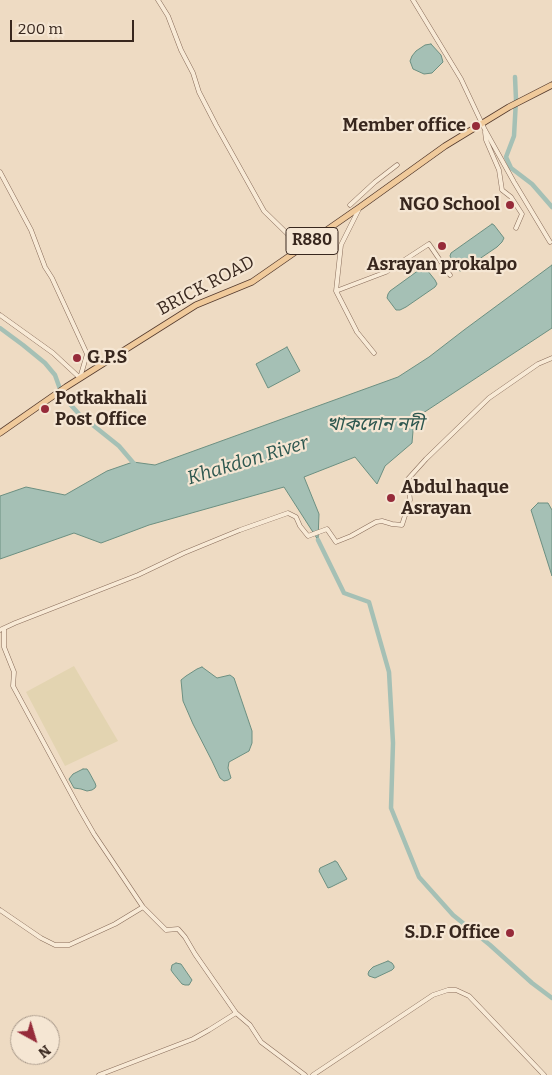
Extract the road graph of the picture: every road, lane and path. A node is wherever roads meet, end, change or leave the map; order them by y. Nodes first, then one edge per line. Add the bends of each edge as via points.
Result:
1 (158, 0) edge
2 (413, 0) edge
3 (552, 85) edge
4 (482, 124) junction
5 (485, 130) junction
6 (397, 165) dead end
7 (0, 172) edge
8 (360, 196) junction
9 (366, 203) junction
10 (350, 205) dead end
11 (360, 207) junction
12 (516, 228) dead end
13 (550, 242) dead end
14 (302, 248) junction
15 (450, 275) dead end
16 (336, 291) junction
17 (0, 315) edge
18 (374, 353) dead end
19 (552, 358) edge
20 (80, 378) junction
21 (0, 433) edge
22 (2, 629) edge
23 (143, 907) junction
24 (0, 910) edge
25 (236, 1012) junction
26 (112, 1073) edge
27 (99, 1075) edge
28 (306, 1075) edge
29 (313, 1075) edge
30 (544, 1075) edge

1 - 14 street via 193,72 199,92 264,211
2 - 4 street via 461,79
3 - 4 main road, BRICK ROAD / R880
4 - 5 street
4 - 9 main road, BRICK ROAD / R880 via 445,146
5 - 12 street via 486,140 500,170 502,190 522,214
5 - 13 street
6 - 8 street
7 - 20 street via 88,354
8 - 9 street
8 - 10 street
9 - 11 main road, BRICK ROAD / R880
11 - 14 main road, BRICK ROAD / R880
11 - 16 street via 341,245
14 - 20 main road, BRICK ROAD / R880 via 252,282 196,305
15 - 16 street via 429,244 386,272
16 - 18 street via 357,332
17 - 20 street via 54,353
19 - 22 street via 489,398 426,459 408,479 410,500 402,524 376,522 336,542 327,529 308,536 296,517 288,513
20 - 21 main road, BRICK ROAD / R880
22 - 23 street via 4,647 14,672 13,686 94,834
23 - 24 street via 69,945 55,945
23 - 25 street via 166,930 178,930 186,937
25 - 26 street via 193,1039
25 - 28 street via 262,1042
26 - 27 street
29 - 30 street via 433,995 456,990 469,996

